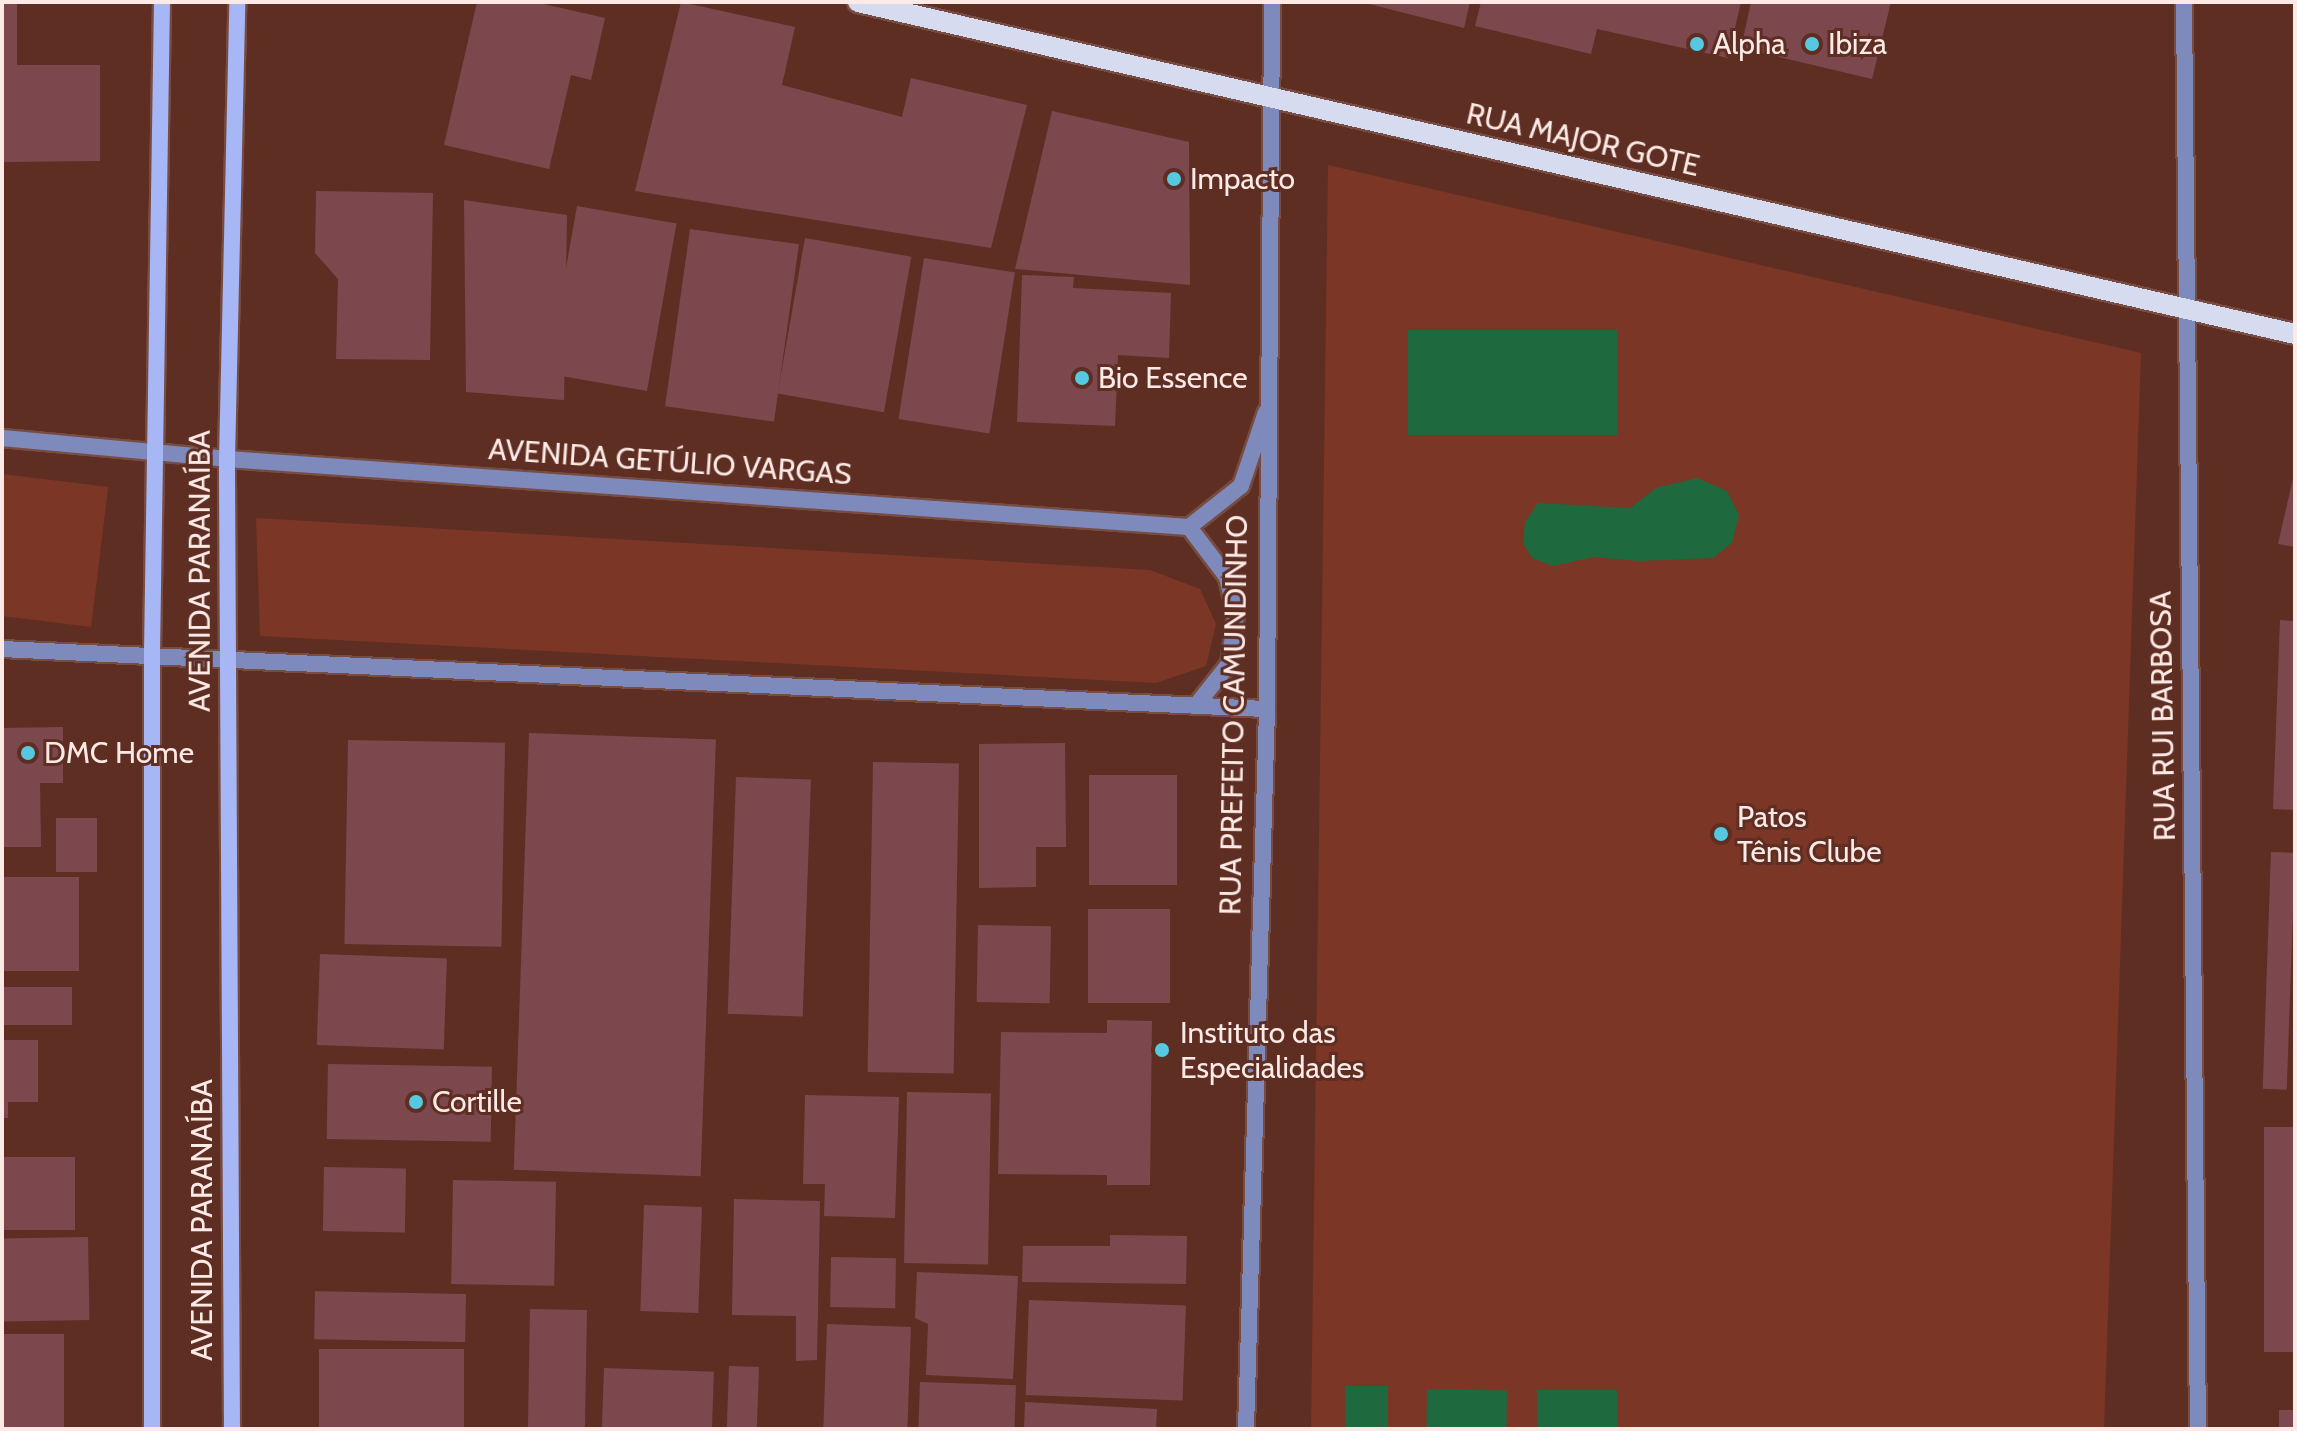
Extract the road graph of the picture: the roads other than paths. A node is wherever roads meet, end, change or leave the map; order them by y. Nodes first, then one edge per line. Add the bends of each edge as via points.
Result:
1 (162, 2) edge
2 (237, 2) edge
3 (858, 2) edge
4 (1272, 2) edge
5 (2184, 2) edge
6 (1272, 99) junction
7 (2187, 309) junction
8 (2295, 334) edge
9 (1266, 412) junction
10 (2, 438) edge
11 (158, 452) junction
12 (227, 459) junction
13 (1189, 527) junction
14 (2, 649) edge
15 (152, 652) junction
16 (227, 656) junction
17 (1198, 703) junction
18 (1267, 709) junction
19 (152, 1429) edge
20 (232, 1429) edge
21 (1246, 1429) edge
22 (2198, 1429) edge

1 - 11 main road, AVENIDA PARANAÍBA
2 - 12 main road, AVENIDA PARANAÍBA
3 - 6 main road, RUA MAJOR GOTE
4 - 6 street, RUA PREFEITO CAMUNDINHO
5 - 7 street, RUA RUI BARBOSA
6 - 7 main road, RUA MAJOR GOTE
6 - 9 street, RUA PREFEITO CAMUNDINHO
7 - 8 main road, RUA MAJOR GOTE
7 - 22 street, RUA RUI BARBOSA
9 - 13 street via 1241,486
9 - 18 street, RUA PREFEITO CAMUNDINHO
10 - 11 street, AVENIDA GETÚLIO VARGAS
11 - 12 street, AVENIDA GETÚLIO VARGAS
11 - 15 main road, AVENIDA PARANAÍBA
12 - 13 street, AVENIDA GETÚLIO VARGAS
12 - 16 main road, AVENIDA PARANAÍBA
13 - 17 street via 1227,577 1236,615 1229,664
14 - 15 street
15 - 16 street
15 - 19 main road, AVENIDA PARANAÍBA
16 - 17 street
16 - 20 main road, AVENIDA PARANAÍBA
17 - 18 street
18 - 21 street, RUA PREFEITO CAMUNDINHO via 1251,1093

